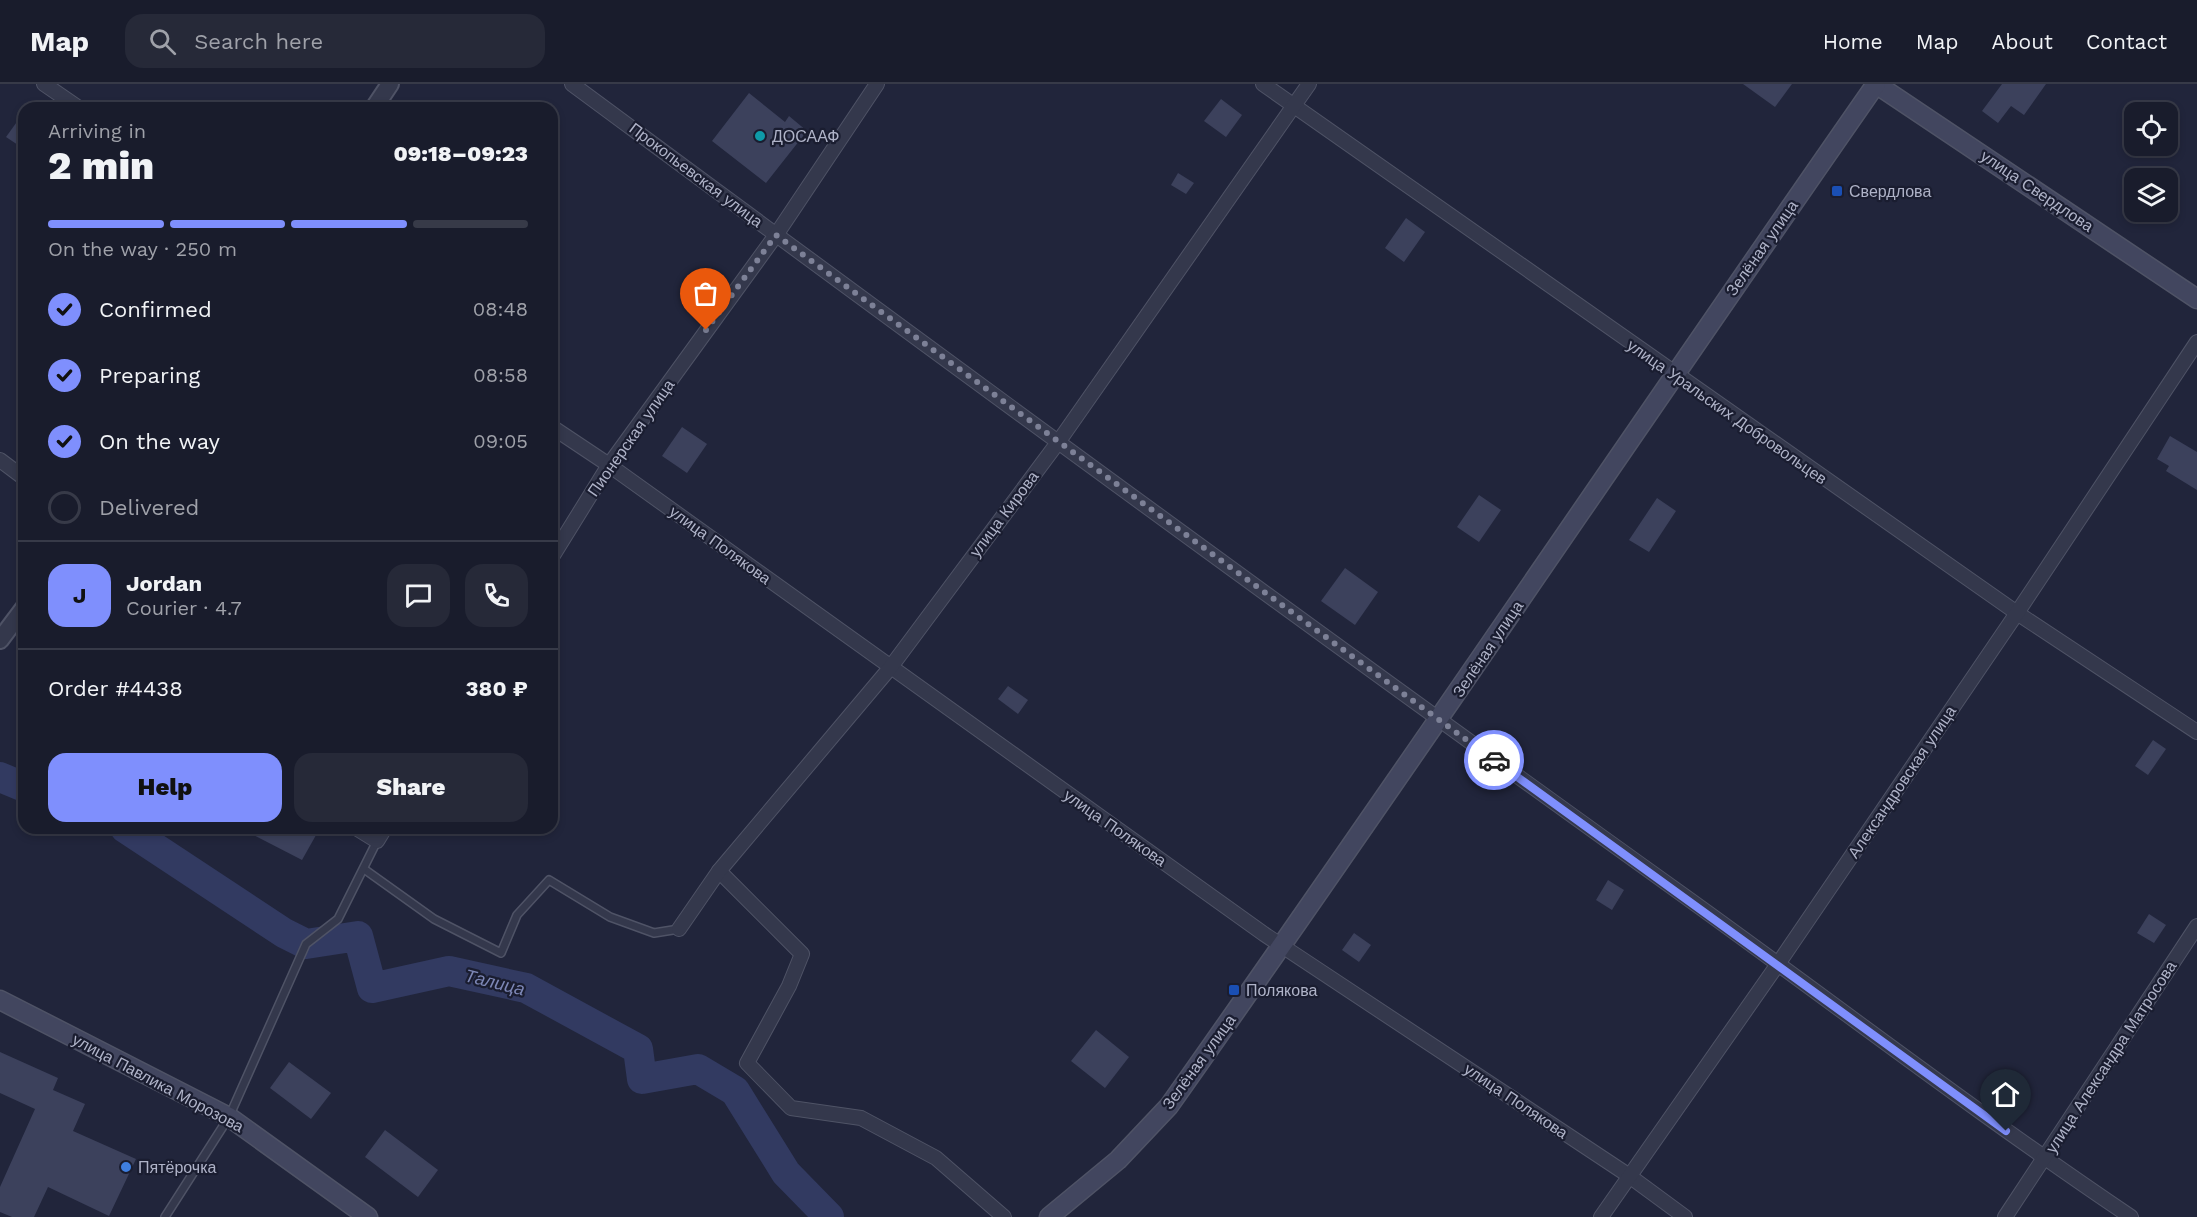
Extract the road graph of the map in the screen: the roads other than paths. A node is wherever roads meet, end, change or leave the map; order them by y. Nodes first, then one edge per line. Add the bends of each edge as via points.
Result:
1 (44, 84) edge
2 (390, 84) edge
3 (572, 84) edge
4 (877, 84) edge
5 (1263, 84) edge
6 (1309, 84) edge
7 (1876, 84) edge
8 (70, 102) edge
9 (378, 102) edge
10 (1294, 106) junction
11 (776, 235) junction
12 (2197, 298) edge
13 (2197, 342) edge
14 (1673, 375) junction
15 (558, 431) edge
16 (1059, 441) junction
17 (0, 460) edge
18 (609, 465) junction
19 (18, 474) edge
20 (558, 547) edge
21 (2017, 613) junction
22 (18, 616) edge
23 (0, 640) edge
24 (890, 668) junction
25 (1439, 721) junction
26 (2197, 732) edge
27 (366, 834) edge
28 (381, 834) edge
29 (377, 841) junction
30 (364, 870) junction
31 (718, 870) junction
32 (2197, 926) edge
33 (679, 929) joint
34 (1282, 946) junction
35 (1778, 964) junction
36 (0, 1000) edge
37 (229, 1117) junction
38 (2044, 1159) junction
39 (1628, 1175) junction
40 (1056, 1214) edge
41 (165, 1217) edge
42 (368, 1217) edge
43 (1004, 1217) edge
44 (1601, 1217) edge
45 (1685, 1217) edge
46 (2005, 1217) edge
47 (2131, 1217) edge

1 - 8 street
2 - 9 street
3 - 11 street, Прокопьевская улица
4 - 11 street, Пионерская улица
5 - 10 street, улица Уральских Добровольцев
6 - 10 street, улица Кирова
7 - 12 main road, улица Свердлова
7 - 14 main road, Зелёная улица
10 - 14 street, улица Уральских Добровольцев
10 - 16 street, улица Кирова
11 - 16 street, Прокопьевская улица
11 - 18 street, Пионерская улица
13 - 21 street, Александровская улица
14 - 21 street, улица Уральских Добровольцев
14 - 25 main road, Зелёная улица
15 - 18 street, улица Полякова
16 - 24 street, улица Кирова
16 - 25 street, Прокопьевская улица
17 - 19 street
18 - 20 street, Пионерская улица
18 - 24 street, улица Полякова
21 - 26 street, улица Уральских Добровольцев
21 - 35 street, Александровская улица
22 - 23 street
24 - 31 street, улица Кирова
24 - 34 street, улица Полякова
25 - 34 main road, Зелёная улица
25 - 35 street, Прокопьевская улица
27 - 29 street
28 - 29 street
29 - 30 lane
30 - 33 lane via 434,919 501,953 517,915 549,880 610,917 654,933
30 - 37 lane via 338,919 306,944
31 - 33 street, улица Кирова
31 - 43 street via 802,954 747,1063 791,1108 861,1118 936,1158
32 - 38 street, улица Александра Матросова
34 - 39 street, улица Полякова
34 - 40 main road, Зелёная улица via 1169,1106 1118,1160
35 - 38 street, Прокопьевская улица
35 - 39 street, Александровская улица
36 - 37 main road, улица Павлика Морозова
37 - 41 lane
37 - 42 main road, улица Павлика Морозова
38 - 46 street, улица Александра Матросова
38 - 47 street, Прокопьевская улица
39 - 44 street, Александровская улица
39 - 45 street, улица Полякова

